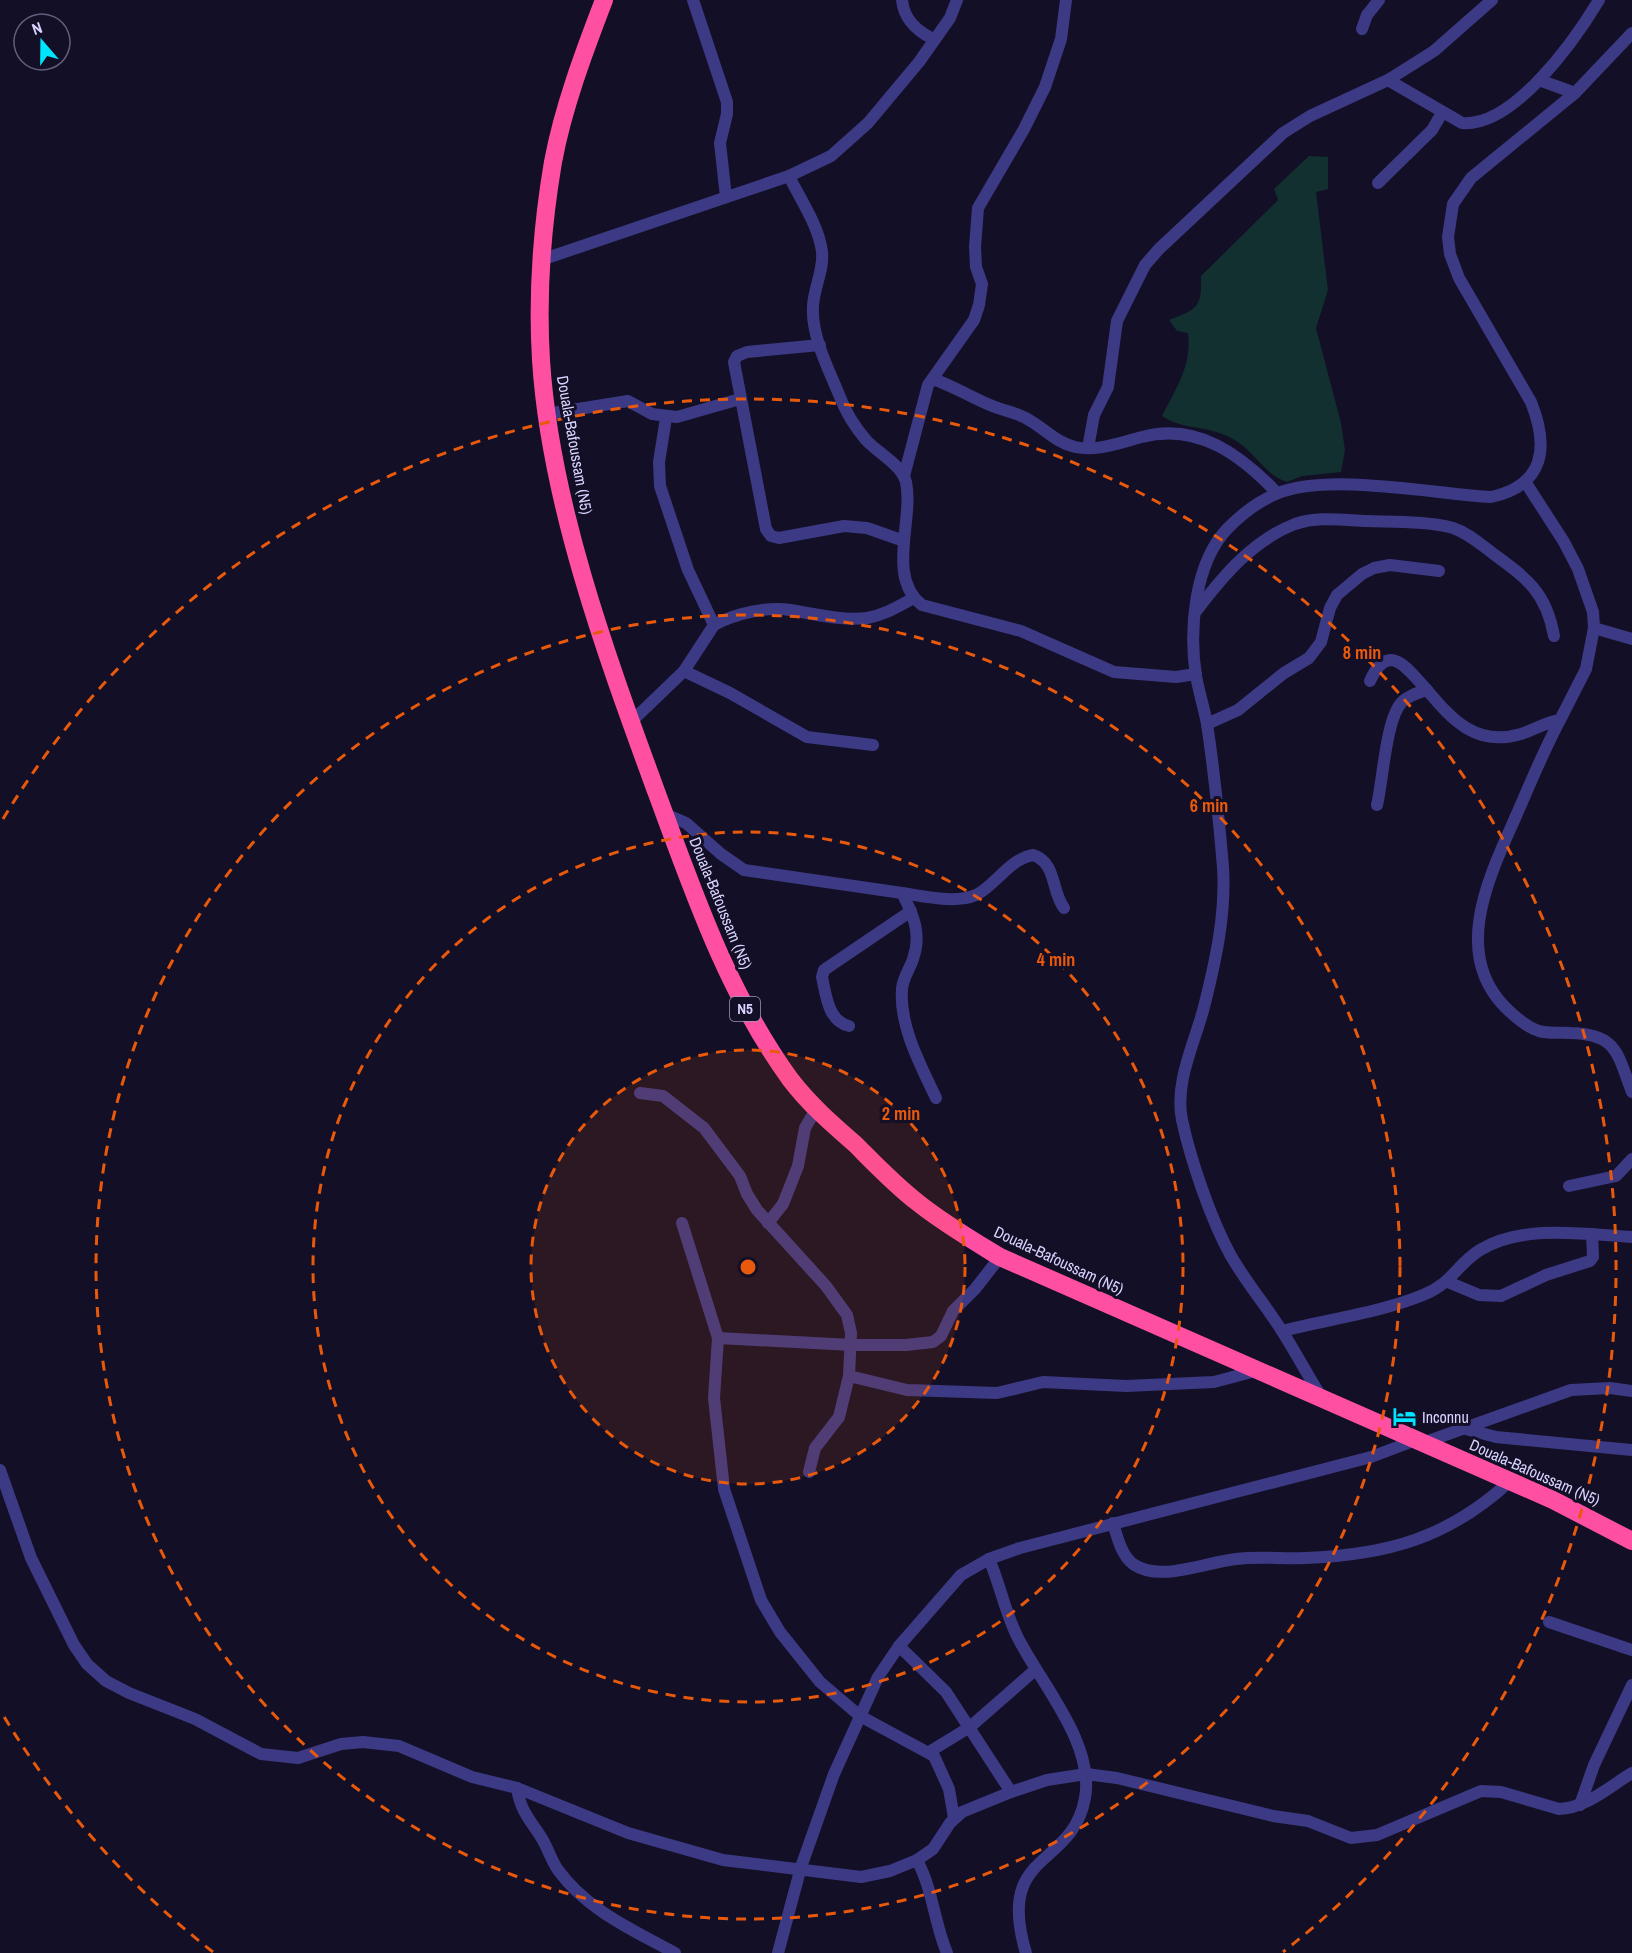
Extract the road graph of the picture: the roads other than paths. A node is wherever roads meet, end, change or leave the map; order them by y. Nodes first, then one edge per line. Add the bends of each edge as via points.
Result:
1 (604, 0) edge
2 (693, 0) edge
3 (902, 0) edge
4 (957, 0) edge
5 (1066, 0) edge
6 (1378, 0) edge
7 (1492, 0) edge
8 (1599, 0) edge
9 (1362, 29) dead end
10 (1632, 33) edge
11 (933, 39) junction
12 (1388, 80) junction
13 (1539, 80) junction
14 (1575, 93) junction
15 (1442, 114) junction
16 (789, 176) junction
17 (1378, 183) dead end
18 (726, 197) junction
19 (541, 260) junction
20 (820, 345) junction
21 (933, 379) junction
22 (740, 399) junction
23 (547, 414) junction
24 (666, 418) junction
25 (1088, 448) junction
26 (904, 476) junction
27 (1526, 483) junction
28 (1277, 494) junction
29 (904, 541) junction
30 (1439, 571) dead end
31 (914, 598) junction
32 (1194, 614) junction
33 (714, 625) junction
34 (1594, 628) junction
35 (1554, 636) dead end
36 (1632, 639) edge
37 (684, 671) junction
38 (1196, 674) junction
39 (1370, 681) dead end
40 (1427, 690) junction
41 (1560, 720) junction
42 (631, 722) junction
43 (1207, 724) junction
44 (873, 745) dead end
45 (1377, 805) dead end
46 (665, 814) junction
47 (902, 893) junction
48 (1064, 908) dead end
49 (911, 911) junction
50 (849, 1026) dead end
51 (1632, 1092) edge
52 (640, 1093) dead end
53 (936, 1098) dead end
54 (816, 1109) junction
55 (1632, 1159) edge
56 (1569, 1186) dead end
57 (682, 1223) dead end
58 (768, 1223) junction
59 (1592, 1234) junction
60 (1632, 1237) edge
61 (1000, 1257) junction
62 (1448, 1282) junction
63 (1282, 1331) junction
64 (718, 1338) junction
65 (852, 1345) junction
66 (1259, 1370) junction
67 (849, 1376) junction
68 (1632, 1391) edge
69 (1322, 1399) junction
70 (1461, 1428) junction
71 (1420, 1442) junction
72 (1632, 1450) edge
73 (0, 1470) edge
74 (810, 1472) dead end
75 (1509, 1482) junction
76 (1113, 1523) junction
77 (1629, 1536) edge
78 (989, 1559) junction
79 (1549, 1622) dead end
80 (899, 1646) junction
81 (1632, 1650) edge
82 (1035, 1670) junction
83 (1632, 1685) edge
84 (860, 1716) junction
85 (970, 1727) junction
86 (929, 1752) junction
87 (1632, 1773) edge
88 (1086, 1774) junction
89 (517, 1788) junction
90 (1011, 1792) junction
91 (1580, 1805) junction
92 (954, 1818) junction
93 (917, 1860) junction
94 (801, 1867) junction
95 (675, 1953) edge
96 (778, 1953) edge
97 (947, 1953) edge
98 (1026, 1953) edge

1 - 19 highway, Douala-Bafoussam (N5) / N5 via 554,158
2 - 18 street via 727,102 720,133
3 - 11 street via 915,28
4 - 11 street via 950,18
5 - 21 street via 1061,39 1045,87 978,208 976,267 982,284 974,320
6 - 9 street
7 - 12 street via 1434,51
8 - 13 street
10 - 14 street
11 - 16 street via 846,145 818,164
12 - 15 street
12 - 25 street via 1310,116 1283,134 1184,224 1145,266 1117,321 1108,387 1094,415
13 - 14 street
13 - 15 street via 1511,108 1489,120 1462,123
14 - 27 street via 1471,178 1453,204 1449,223 1450,254 1459,278 1531,402 1538,421 1540,456
15 - 17 street via 1432,130
16 - 18 street
16 - 20 street via 822,253 813,315
18 - 19 street
19 - 23 highway, Douala-Bafoussam (N5) / N5 via 541,362
20 - 22 street via 737,356 734,370
20 - 26 street via 854,425
21 - 25 street via 1028,419 1066,444
21 - 26 street via 923,398
22 - 24 street
22 - 29 street via 766,529 771,536 779,538 844,526 867,528
23 - 24 street via 628,401
23 - 42 highway, Douala-Bafoussam (N5) / N5 via 574,539
24 - 33 street via 659,462 660,486 688,570
25 - 28 street via 1154,434 1197,437 1235,453
26 - 29 street
27 - 28 street via 1515,491 1491,497 1338,484 1306,486
27 - 34 street via 1578,569 1593,612
28 - 32 street via 1242,516 1213,547 1203,568
29 - 31 street via 905,576
30 - 43 street via 1390,565 1362,574 1337,595 1321,642 1309,658 1238,710
31 - 33 street via 867,618 826,617 787,610 735,616
31 - 38 street via 922,605 1021,631 1114,672
32 - 35 street via 1223,576 1258,546 1293,525 1332,519 1426,524 1466,534 1523,575 1542,598
32 - 38 street
33 - 37 street
34 - 36 street
34 - 41 street via 1586,669
37 - 42 street
37 - 44 street via 807,737
38 - 43 street
39 - 40 street via 1378,666 1400,662 1414,672
40 - 41 street via 1458,723 1488,738 1503,738
40 - 45 street via 1412,694 1394,715
41 - 51 street via 1490,874 1482,902 1479,958 1492,993 1525,1024 1539,1031 1587,1034 1615,1047
42 - 46 highway, Douala-Bafoussam (N5) / N5
43 - 63 street via 1224,901 1205,1005 1184,1072 1181,1117 1220,1232 1232,1257
46 - 47 street via 686,823 744,870
46 - 54 highway, Douala-Bafoussam (N5) / N5 via 737,996 789,1077
47 - 48 street via 949,898 976,895 1017,862 1033,855 1050,869 1055,894
47 - 49 street
49 - 50 street via 824,970 822,977 833,1015
49 - 53 street via 917,947 902,990 904,1011 911,1041
52 - 58 street via 663,1096 704,1128 740,1176 747,1194
54 - 58 street via 805,1128 798,1166 783,1204
54 - 61 highway, Douala-Bafoussam (N5) / N5 via 917,1202
55 - 56 street via 1616,1176
57 - 64 street
58 - 65 street via 842,1306 850,1324
59 - 60 street
59 - 62 street via 1500,1239 1473,1255
59 - 62 street via 1590,1261 1546,1275 1508,1294 1479,1295
61 - 65 street via 953,1311 941,1336 933,1342
61 - 66 highway, Douala-Bafoussam (N5) / N5
62 - 63 street via 1394,1304
63 - 69 street
64 - 65 street
64 - 84 street via 714,1398 724,1489 761,1600 801,1662
65 - 67 street
66 - 67 street via 1214,1382 1126,1386 1043,1382 997,1393 907,1390
66 - 69 highway, Douala-Bafoussam (N5) / N5
67 - 74 street via 839,1417 815,1448
68 - 70 street via 1571,1390
69 - 71 highway, Douala-Bafoussam (N5) / N5
70 - 71 street
70 - 72 street via 1506,1438
71 - 75 highway, Douala-Bafoussam (N5) / N5
71 - 76 street
73 - 89 street via 28,1550 57,1611 87,1664 106,1680 268,1756 298,1758 341,1744 382,1743 399,1746 471,1777
75 - 76 street via 1479,1508 1428,1536 1378,1552 1343,1557 1240,1558 1164,1572 1150,1570 1133,1564 1125,1554
75 - 77 highway, Douala-Bafoussam (N5) / N5
76 - 78 street
78 - 80 street via 961,1575
78 - 82 street via 1016,1634
79 - 81 street
80 - 84 street via 878,1677
80 - 85 street via 946,1692
82 - 85 street
82 - 88 street via 1080,1748
83 - 91 street via 1594,1765
84 - 86 street
84 - 94 street via 834,1774
85 - 86 street
85 - 90 street
86 - 92 street via 947,1781
87 - 91 street
88 - 90 street via 1047,1780
88 - 91 street via 1308,1821 1343,1836 1362,1839 1481,1791 1501,1792 1559,1809
88 - 98 street via 1085,1798 1073,1826 1030,1870 1020,1889 1017,1908
89 - 94 street via 614,1828 723,1860
89 - 95 street via 527,1819 542,1838 556,1868 576,1891 600,1911
90 - 92 street
92 - 93 street via 933,1849
93 - 94 street via 890,1871 861,1876
93 - 97 street via 928,1884
94 - 96 street

